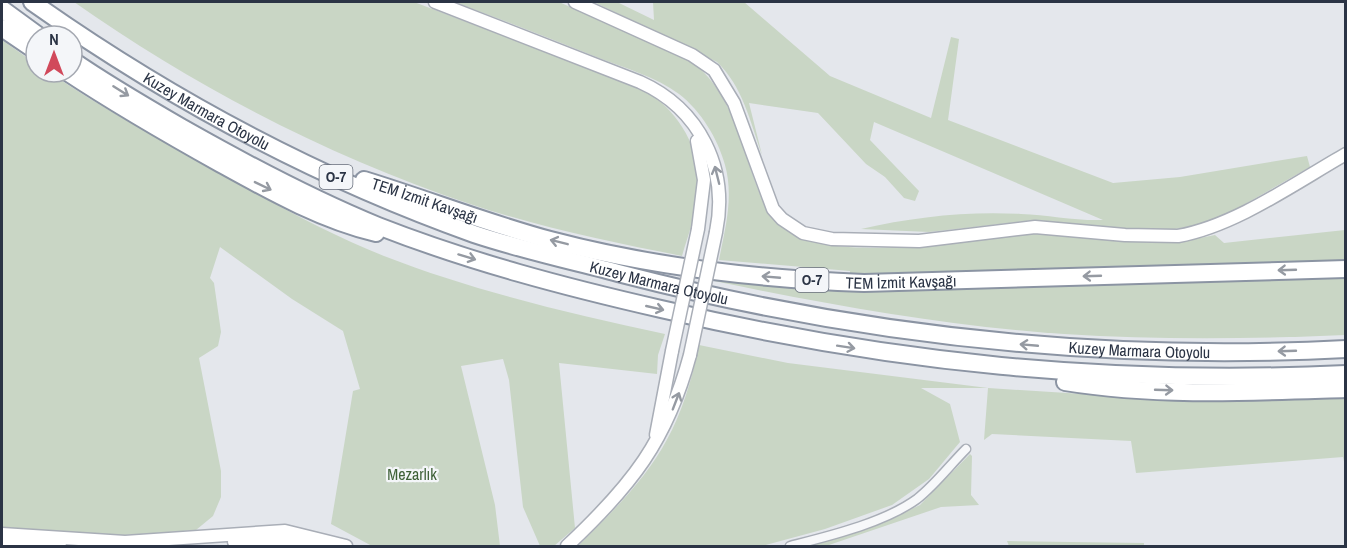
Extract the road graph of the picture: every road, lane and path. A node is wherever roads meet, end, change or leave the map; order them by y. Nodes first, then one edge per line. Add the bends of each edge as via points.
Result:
1 (32, 2) edge
2 (435, 2) edge
3 (575, 2) edge
4 (2, 9) edge
5 (24, 25) edge
6 (2, 28) edge
7 (24, 43) edge
8 (84, 67) edge
9 (84, 83) edge
10 (692, 122) junction
11 (1346, 154) edge
12 (294, 158) junction
13 (442, 249) junction
14 (1346, 268) edge
15 (1346, 349) edge
16 (919, 359) junction
17 (1346, 374) edge
18 (1346, 389) edge
19 (654, 445) junction
20 (966, 448) dead end
21 (2, 534) edge
22 (2, 543) edge
23 (60, 546) edge
24 (176, 546) edge
25 (320, 546) edge
26 (346, 546) edge
27 (567, 546) edge
28 (790, 546) edge

1 - 12 highway, Kuzey Marmara Otoyolu / O-7 via 165,88
2 - 10 street via 656,89
3 - 11 street via 692,55 714,70 734,103 773,209 791,226 818,238 920,241 1020,227 1178,236 1223,222
4 - 5 highway
6 - 7 highway
8 -> 13 highway, Kuzey Marmara Otoyolu / O-7 via 232,156 376,225
9 -> 13 highway via 255,182 344,225
10 - 19 street, bridge via 704,180 698,229
19 -> 10 street, bridge via 675,406 690,355 721,192 718,172
14 -> 12 highway, TEM İzmit Kavşağı / O-7 via 864,283 722,272 655,263 549,240
15 -> 12 highway, Kuzey Marmara Otoyolu / O-7 via 1079,349 849,322 669,286 476,234
13 -> 16 highway, Kuzey Marmara Otoyolu / O-7 via 592,293 691,316
16 - 17 highway, Kuzey Marmara Otoyolu / O-7 via 1112,375 1226,378
16 -> 18 highway, O-7 via 1095,387 1179,391
19 - 27 street via 622,491
20 - 28 street via 912,503 870,521
21 - 26 street via 125,542 285,531
22 - 23 street
24 - 25 street via 295,541

